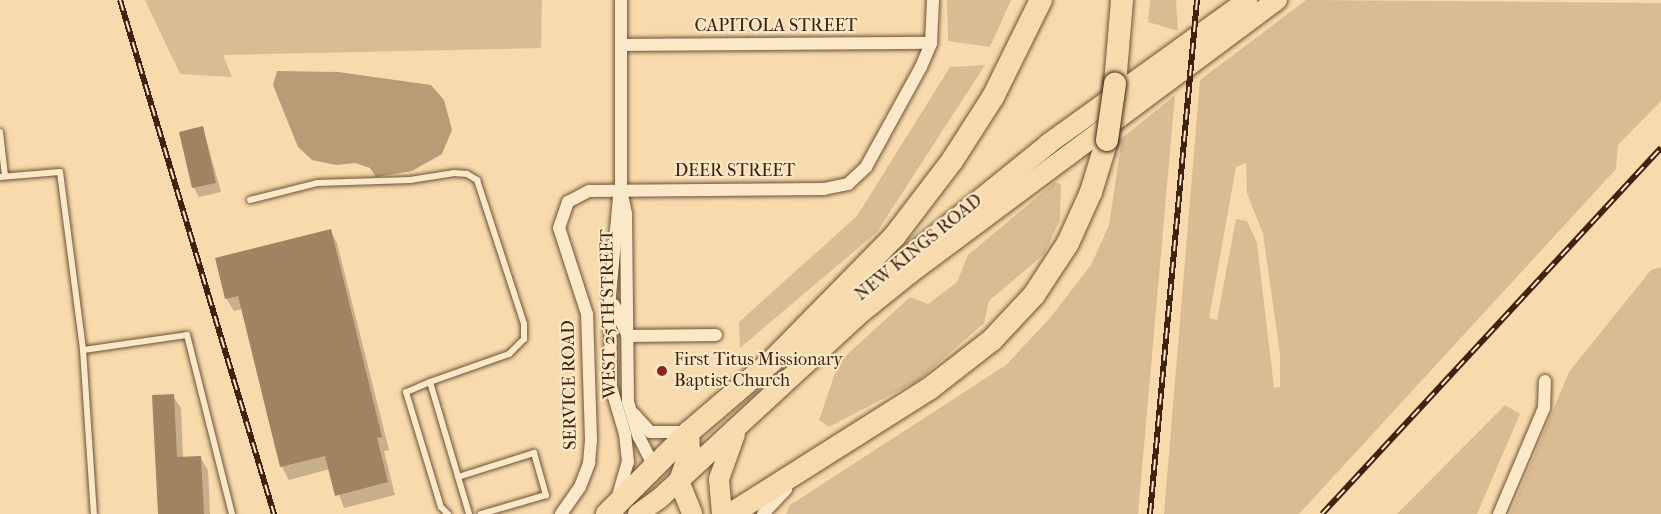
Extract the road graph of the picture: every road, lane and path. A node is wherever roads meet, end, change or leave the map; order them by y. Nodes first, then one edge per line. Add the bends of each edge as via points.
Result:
1 (621, 0) edge
2 (933, 0) edge
3 (1041, 0) edge
4 (1122, 0) edge
5 (1277, 0) edge
6 (1250, 6) edge
7 (931, 43) junction
8 (621, 45) junction
9 (0, 132) edge
10 (2, 176) edge
11 (621, 190) junction
12 (250, 200) dead end
13 (963, 222) junction
14 (610, 296) junction
15 (716, 335) dead end
16 (628, 336) junction
17 (83, 350) junction
18 (772, 361) junction
19 (1545, 381) dead end
20 (430, 382) junction
21 (628, 402) junction
22 (742, 421) junction
23 (689, 432) junction
24 (819, 459) junction
25 (656, 468) junction
26 (458, 477) junction
27 (679, 481) junction
28 (610, 511) edge
29 (94, 514) edge
30 (232, 514) edge
31 (448, 514) edge
32 (469, 514) edge
33 (481, 514) edge
34 (561, 514) edge
35 (639, 514) edge
36 (692, 514) edge
37 (722, 514) edge
38 (731, 514) edge
39 (763, 514) edge
40 (1499, 514) edge

1 - 8 street, WEST 25TH STREET
2 - 7 street
3 - 18 highway via 993,97 924,200 865,269
4 - 24 highway, bridge via 1107,140 1091,192 1068,243 1034,295 966,363
5 - 6 main road, NEW KINGS ROAD
6 - 13 main road, NEW KINGS ROAD
7 - 8 street, CAPITOLA STREET
7 - 11 street, DEER STREET via 866,167 848,184 824,189
8 - 11 street, WEST 25TH STREET
9 - 10 lane
10 - 17 lane via 60,172
11 - 14 street, WEST 25TH STREET via 615,215
11 - 16 street, WEST 25TH STREET via 626,214
11 - 34 street, SERVICE ROAD via 589,191 568,202 561,214 562,246 590,333 591,440 589,463 580,487
12 - 20 lane via 317,183 410,180 454,173 477,180 524,324 524,339 508,354
13 - 18 main road, NEW KINGS ROAD via 791,352
13 - 22 main road, NEW KINGS ROAD
14 - 16 street
14 - 28 street, WEST 25TH STREET via 611,387 628,456
15 - 16 street
16 - 21 street, WEST 25TH STREET
17 - 29 lane
17 - 30 lane via 187,335
18 - 23 highway, NEW KINGS ROAD
19 - 40 street via 1544,408
20 - 26 lane
20 - 31 lane via 406,392 441,507
21 - 23 street via 639,423 650,432
21 - 25 street, WEST 25TH STREET via 639,437
22 - 27 main road, NEW KINGS ROAD
22 - 37 main road via 722,463
23 - 25 highway, NEW KINGS ROAD
23 - 27 main road via 690,448
24 - 38 highway
24 - 39 street
25 - 28 highway, NEW KINGS ROAD
25 - 35 main road
26 - 32 lane
26 - 33 lane via 534,453 546,495
27 - 35 main road, NEW KINGS ROAD
27 - 36 main road

